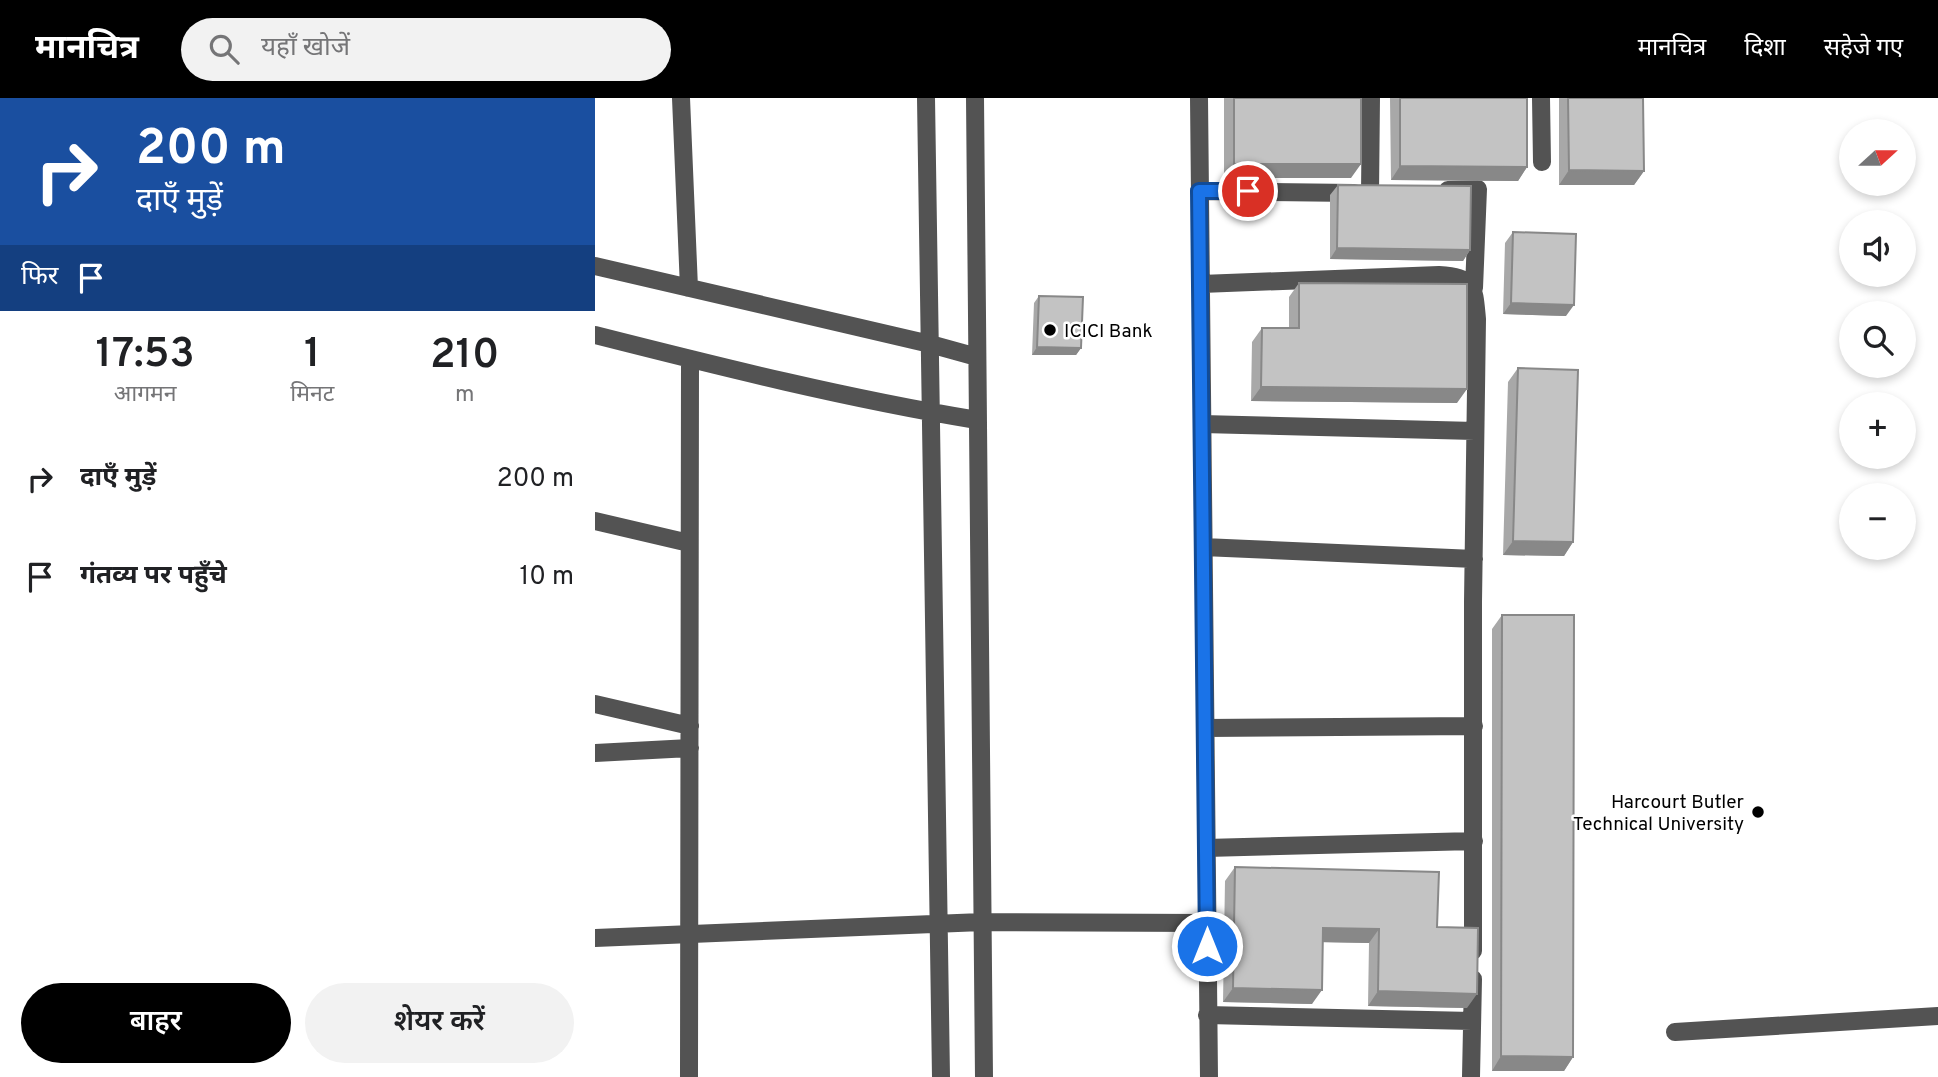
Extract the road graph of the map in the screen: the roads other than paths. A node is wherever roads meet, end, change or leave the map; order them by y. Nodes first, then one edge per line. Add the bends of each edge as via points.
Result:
1 (681, 98) edge
2 (926, 98) edge
3 (975, 98) edge
4 (1199, 98) edge
5 (1371, 98) edge
6 (1541, 98) edge
7 (1542, 162) dead end
8 (1199, 191) junction
9 (1424, 191) edge
10 (595, 266) edge
11 (1201, 284) junction
12 (689, 288) junction
13 (1474, 288) junction
14 (595, 334) edge
15 (930, 344) junction
16 (977, 357) junction
17 (690, 359) junction
18 (931, 413) junction
19 (977, 420) junction
20 (1202, 424) junction
21 (1475, 432) junction
22 (595, 521) edge
23 (689, 543) junction
24 (1203, 547) junction
25 (1473, 559) junction
26 (595, 704) edge
27 (690, 726) junction
28 (1474, 726) junction
29 (1205, 728) junction
30 (689, 748) junction
31 (595, 753) edge
32 (1474, 841) junction
33 (1206, 848) junction
34 (982, 922) junction
35 (1206, 923) junction
36 (938, 925) junction
37 (690, 934) junction
38 (595, 938) edge
39 (1207, 1015) junction
40 (1938, 1016) edge
41 (1472, 1021) junction
42 (1675, 1031) dead end
43 (689, 1077) edge
44 (940, 1077) edge
45 (984, 1077) edge
46 (1209, 1077) edge
47 (1471, 1077) edge

1 - 12 street
2 - 15 street
3 - 16 street
4 - 8 street
5 - 8 street via 1377,193
6 - 7 street
8 - 11 street
9 - 13 street via 1478,189
10 - 12 street
11 - 13 street via 1439,275 1466,279
11 - 20 street
12 - 15 street
13 - 21 street via 1478,319
14 - 17 street
15 - 16 street
15 - 18 street
16 - 19 street
17 - 18 street
17 - 23 street
18 - 19 street
18 - 36 street
19 - 34 street
20 - 21 street
20 - 24 street
21 - 25 street
22 - 23 street
23 - 27 street
24 - 25 street
24 - 29 street
25 - 28 street
26 - 27 street
27 - 30 street
28 - 29 street
28 - 32 street
29 - 33 street
30 - 31 street
30 - 37 street
32 - 33 street
32 - 41 street
33 - 35 street
34 - 35 street
34 - 36 street
34 - 45 street
35 - 39 street
36 - 37 street
36 - 44 street
37 - 38 street
37 - 43 street
39 - 41 street
39 - 46 street
40 - 42 street
41 - 47 street

